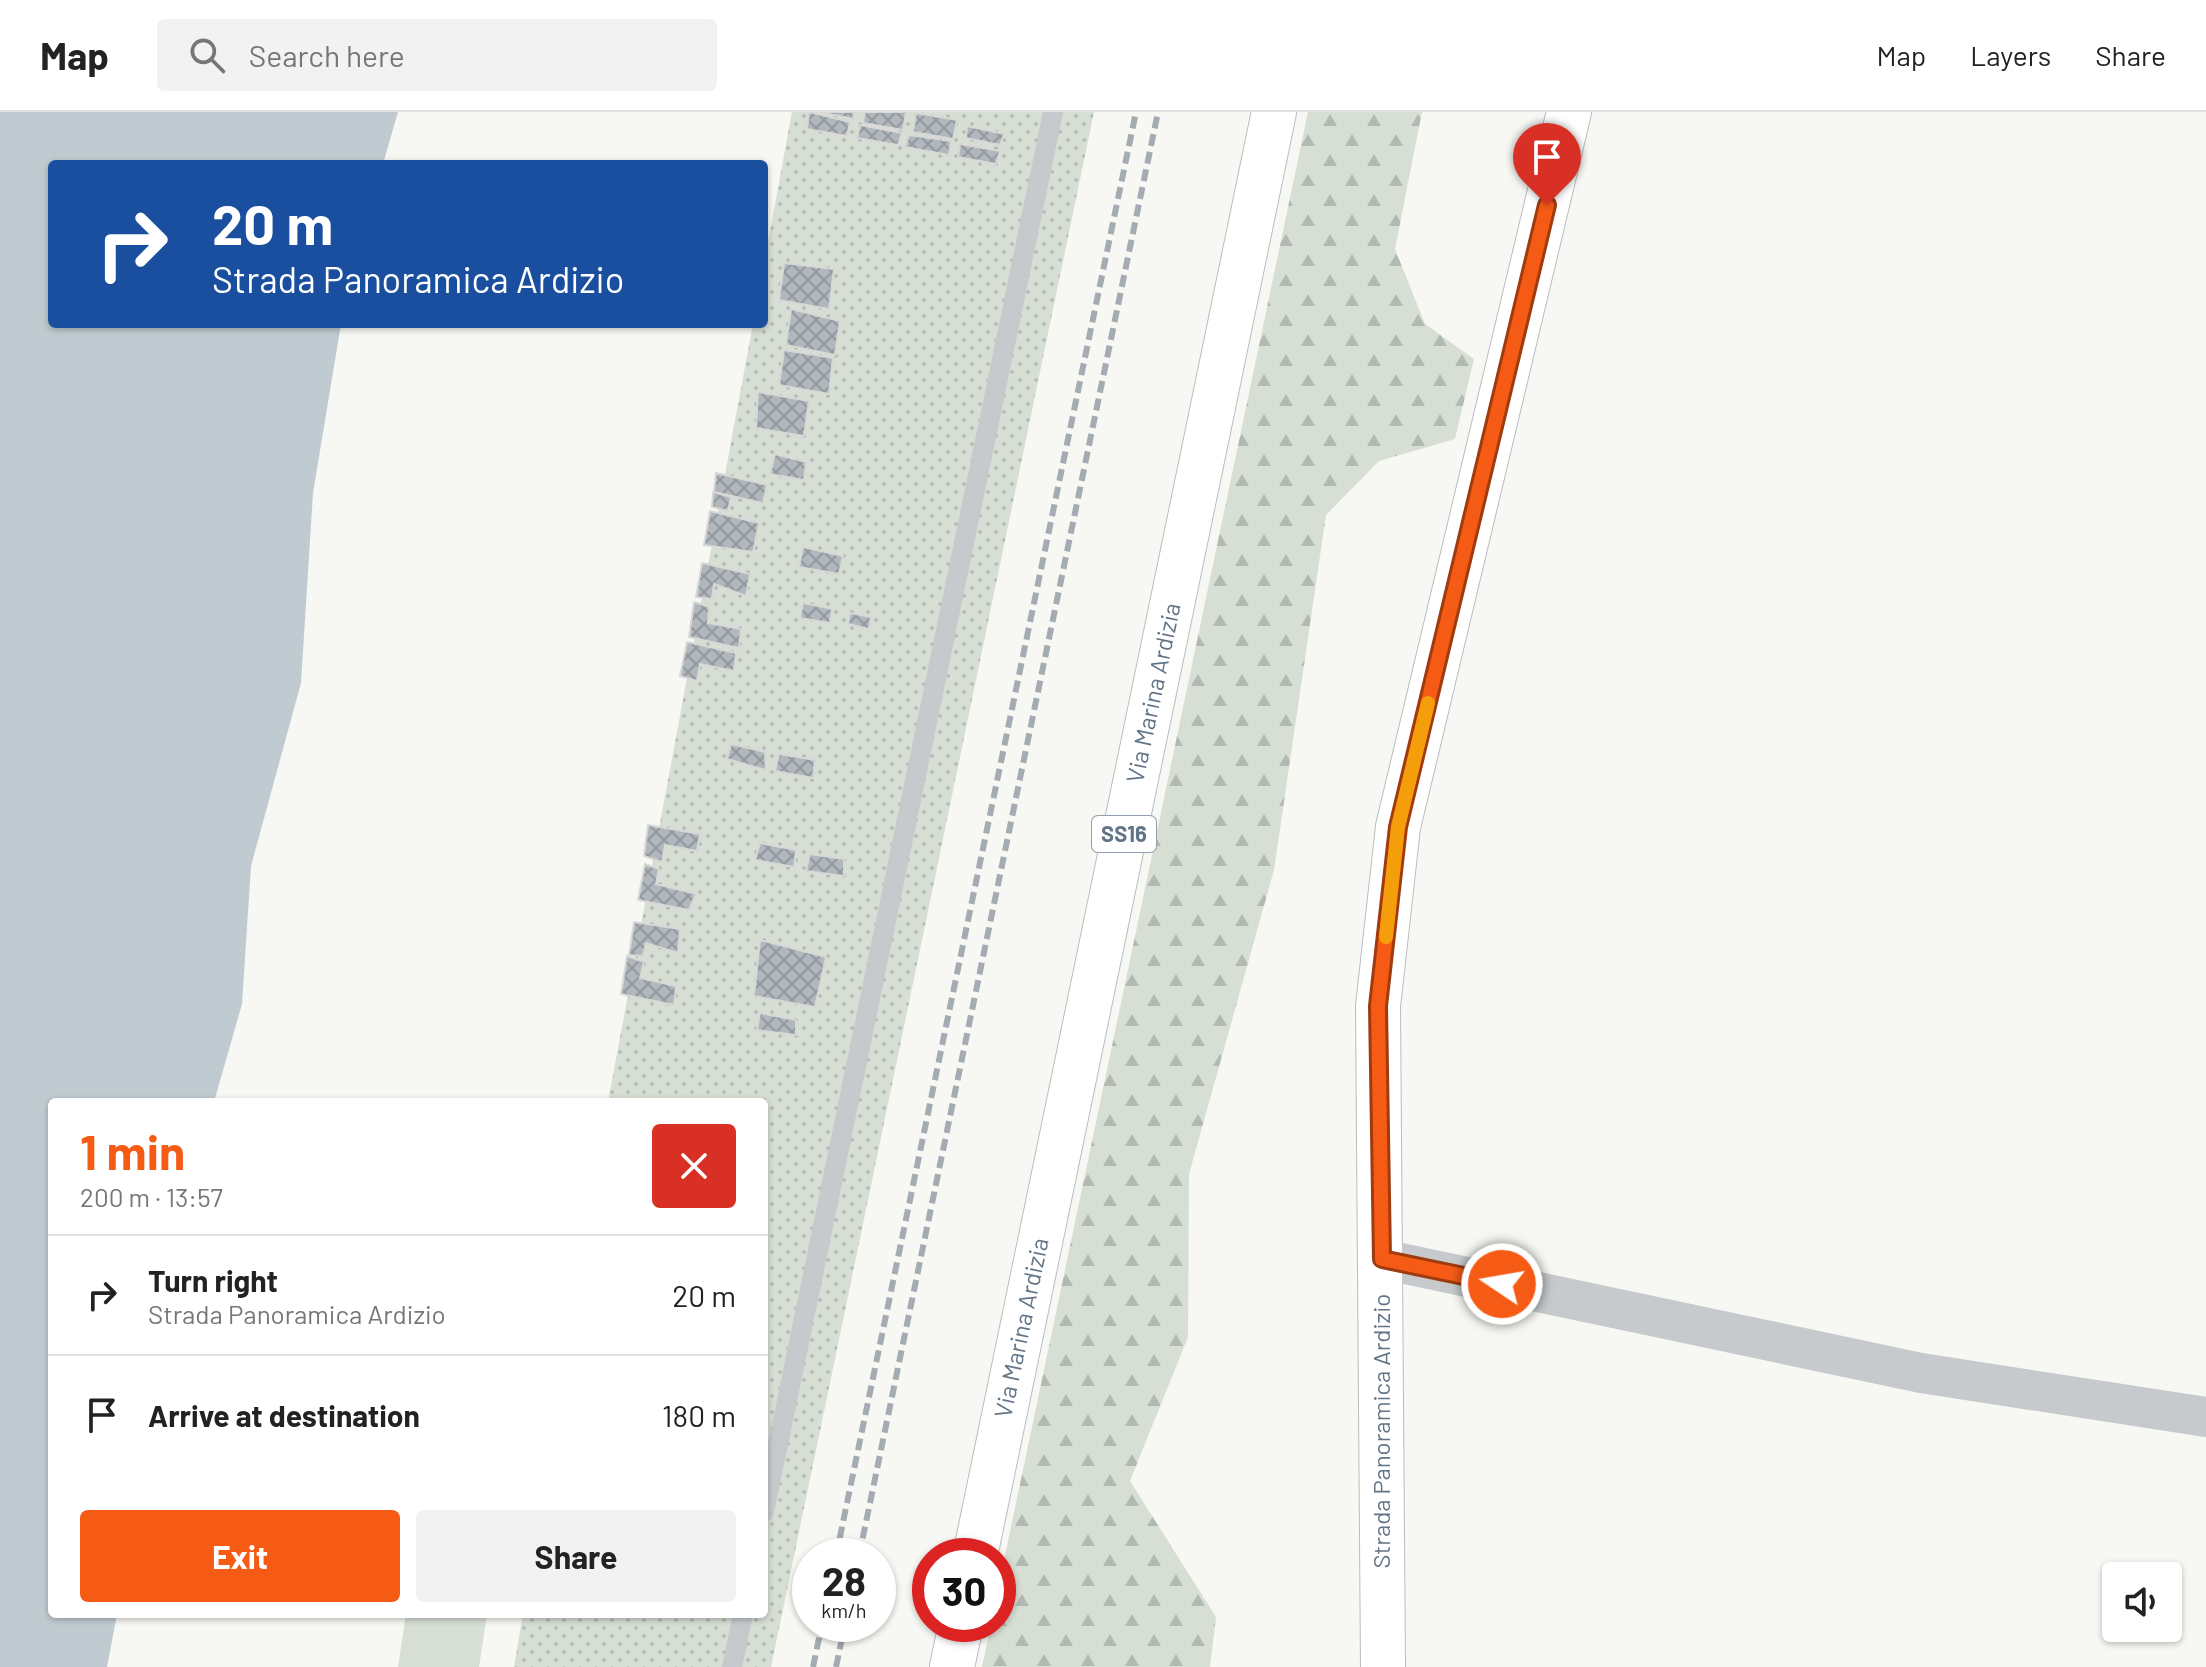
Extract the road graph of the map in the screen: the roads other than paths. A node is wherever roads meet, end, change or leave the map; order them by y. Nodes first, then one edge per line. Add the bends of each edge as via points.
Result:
1 (1053, 112) edge
2 (1274, 112) edge
3 (1569, 112) edge
4 (1382, 1259) junction
5 (2206, 1417) edge
6 (768, 1493) edge
7 (979, 1538) edge
8 (742, 1618) edge
9 (957, 1642) edge
10 (732, 1667) edge
11 (952, 1667) edge
12 (1383, 1667) edge

1 - 6 lane
2 - 7 main road, Via Marina Ardizia / SS16
3 - 4 main road, Strada Panoramica Ardizio via 1398,827 1378,1006
4 - 5 street via 1921,1373
4 - 12 main road, Strada Panoramica Ardizio
8 - 10 lane
9 - 11 main road

